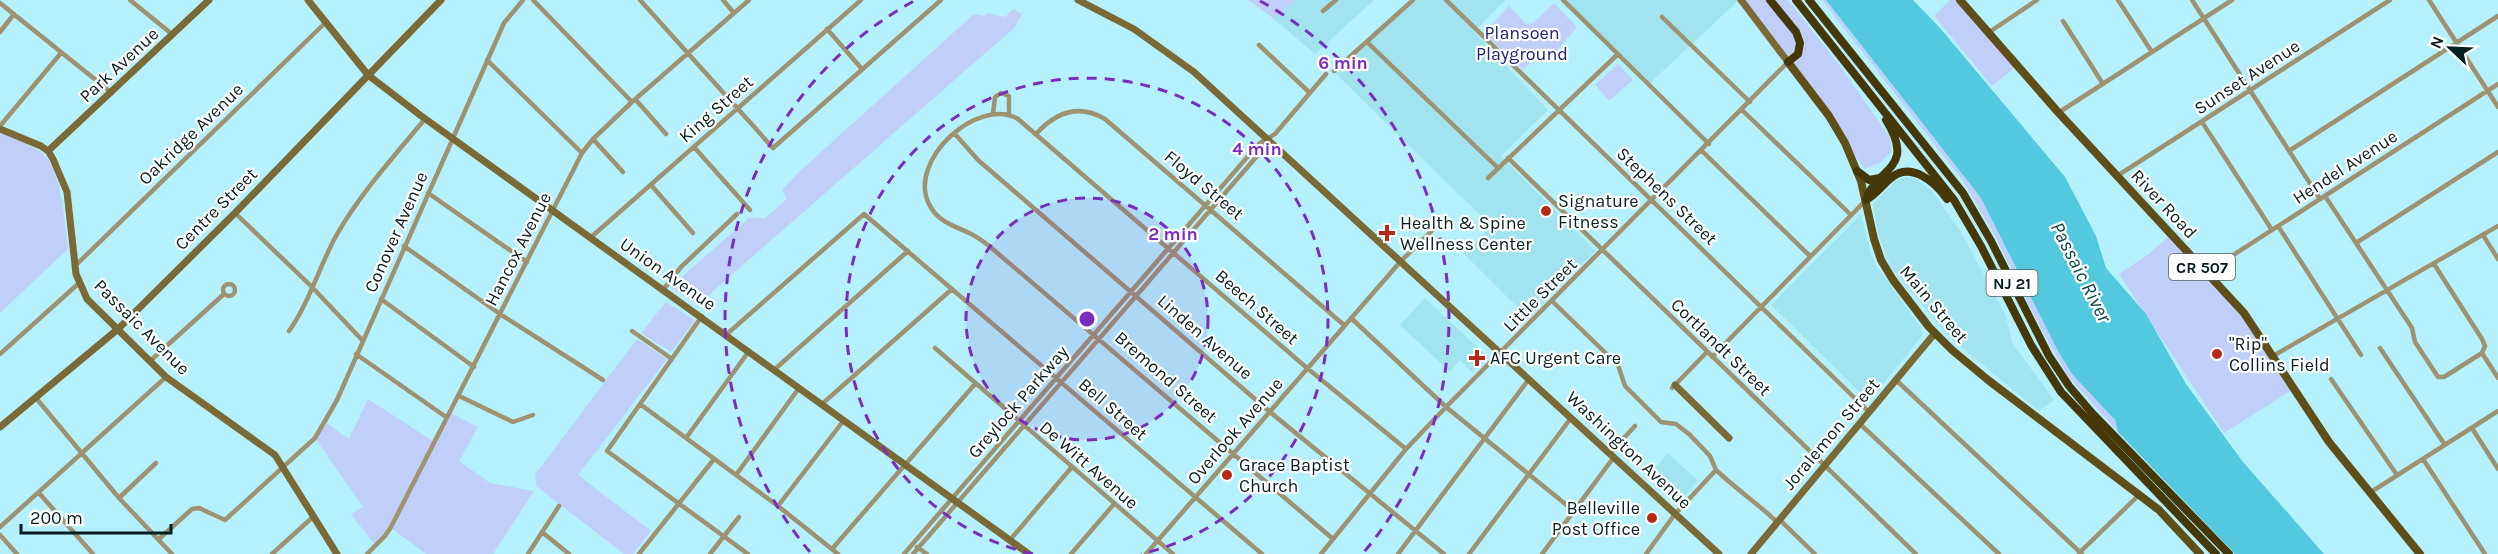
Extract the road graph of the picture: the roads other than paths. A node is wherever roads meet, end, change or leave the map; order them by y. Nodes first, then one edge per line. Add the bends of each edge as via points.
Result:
1 (130, 0) edge
2 (208, 0) edge
3 (308, 0) edge
4 (441, 0) edge
5 (523, 0) edge
6 (533, 0) edge
7 (640, 0) edge
8 (723, 0) edge
9 (749, 0) edge
10 (861, 0) edge
11 (941, 0) edge
12 (1078, 0) edge
13 (1336, 0) edge
14 (1413, 0) edge
15 (1446, 0) edge
16 (1563, 0) edge
17 (1741, 0) edge
18 (1770, 0) edge
19 (1796, 0) edge
20 (1809, 0) edge
21 (1960, 0) edge
22 (2037, 0) edge
23 (2118, 0) edge
24 (2192, 0) edge
25 (2232, 0) edge
26 (2391, 0) edge
27 (2429, 0) edge
28 (0, 3) edge
29 (1323, 11) dead end
30 (734, 13) junction
31 (14, 14) junction
32 (2498, 16) edge
33 (1662, 17) dead end
34 (2204, 18) junction
35 (326, 21) junction
36 (2062, 21) dead end
37 (827, 29) junction
38 (0, 32) edge
39 (1988, 33) junction
40 (173, 35) junction
41 (1825, 36) junction
42 (1367, 42) junction
43 (2457, 43) junction
44 (1259, 45) dead end
45 (2152, 52) junction
46 (61, 53) junction
47 (688, 54) junction
48 (1618, 54) junction
49 (488, 60) junction
50 (1788, 62) junction
51 (862, 69) junction
52 (1334, 71) dead end
53 (1326, 74) dead end
54 (368, 75) junction
55 (2103, 84) junction
56 (2498, 84) edge
57 (2250, 91) junction
58 (2488, 91) junction
59 (112, 93) junction
60 (1310, 93) junction
61 (634, 100) junction
62 (1750, 102) junction
63 (2498, 107) edge
64 (736, 110) junction
65 (1742, 110) junction
66 (1558, 111) junction
67 (2058, 113) junction
68 (993, 114) junction
69 (1009, 115) junction
70 (425, 119) junction
71 (2202, 122) junction
72 (0, 128) edge
73 (666, 134) dead end
74 (955, 134) junction
75 (1036, 134) junction
76 (453, 138) junction
77 (593, 139) junction
78 (1268, 139) junction
79 (1709, 144) junction
80 (694, 147) junction
81 (48, 151) junction
82 (1702, 151) junction
83 (2289, 151) junction
84 (2498, 152) edge
85 (582, 153) junction
86 (1508, 158) junction
87 (1498, 168) junction
88 (1857, 171) junction
89 (623, 172) dead end
90 (1888, 172) junction
91 (2117, 176) junction
92 (1488, 178) dead end
93 (651, 184) junction
94 (428, 193) junction
95 (2325, 196) junction
96 (2320, 199) junction
97 (1866, 200) junction
98 (1653, 201) junction
99 (1209, 206) junction
100 (750, 210) dead end
101 (553, 211) junction
102 (235, 213) junction
103 (737, 214) dead end
104 (1851, 215) junction
105 (1442, 221) dead end
106 (2278, 226) junction
107 (2498, 226) edge
108 (2271, 230) junction
109 (693, 233) dead end
110 (2483, 235) junction
111 (590, 238) junction
112 (2356, 243) junction
113 (404, 246) junction
114 (1171, 250) junction
115 (909, 251) junction
116 (1603, 251) junction
117 (1810, 256) junction
118 (2498, 259) edge
119 (1401, 261) junction
120 (527, 262) junction
121 (1990, 262) junction
122 (2434, 264) junction
123 (75, 266) junction
124 (2207, 272) junction
125 (78, 284) junction
126 (311, 286) junction
127 (952, 289) junction
128 (663, 290) junction
129 (2387, 290) junction
130 (1131, 292) junction
131 (224, 294) dead end
132 (1136, 296) junction
133 (381, 299) junction
134 (1553, 302) junction
135 (1762, 306) junction
136 (500, 314) junction
137 (702, 316) junction
138 (1351, 318) junction
139 (2337, 319) junction
140 (1344, 325) junction
141 (118, 329) junction
142 (289, 331) dead end
143 (632, 331) dead end
144 (1935, 333) junction
145 (727, 334) junction
146 (1094, 334) junction
147 (1100, 339) junction
148 (363, 340) junction
149 (935, 348) dead end
150 (2380, 348) dead end
151 (749, 351) junction
152 (1707, 352) junction
153 (1501, 353) junction
154 (2482, 353) junction
155 (0, 354) edge
156 (356, 354) junction
157 (2361, 355) dead end
158 (2273, 356) junction
159 (1712, 357) junction
160 (672, 359) junction
161 (150, 361) junction
162 (474, 367) junction
163 (1307, 368) junction
164 (775, 369) junction
165 (166, 377) junction
166 (1057, 378) junction
167 (2498, 378) edge
168 (1896, 379) junction
169 (2331, 379) dead end
170 (603, 380) dead end
171 (1529, 380) junction
172 (1062, 382) junction
173 (975, 384) junction
174 (799, 387) junction
175 (1674, 387) joint
176 (459, 396) junction
177 (36, 398) junction
178 (640, 404) junction
179 (822, 404) junction
180 (1446, 407) junction
181 (2498, 411) edge
182 (1270, 412) junction
183 (1869, 412) junction
184 (533, 415) dead end
185 (446, 417) junction
186 (1571, 418) junction
187 (844, 420) junction
188 (1018, 422) junction
189 (1860, 424) junction
190 (1023, 426) junction
191 (1635, 426) dead end
192 (0, 427) edge
193 (2472, 428) junction
194 (686, 438) junction
195 (1729, 438) dead end
196 (1484, 439) junction
197 (2445, 445) junction
198 (1406, 449) junction
199 (82, 454) junction
200 (1234, 454) junction
201 (1612, 455) junction
202 (714, 459) junction
203 (2423, 459) junction
204 (156, 463) dead end
205 (906, 463) junction
206 (283, 466) junction
207 (1824, 466) junction
208 (1071, 468) junction
209 (2498, 469) edge
210 (1716, 470) junction
211 (736, 475) junction
212 (1529, 475) junction
213 (2397, 475) junction
214 (2371, 492) junction
215 (39, 493) junction
216 (1370, 493) junction
217 (2140, 494) junction
218 (119, 498) junction
219 (1195, 498) junction
220 (955, 500) junction
221 (679, 504) junction
222 (1114, 504) junction
223 (560, 506) dead end
224 (778, 506) junction
225 (1574, 511) junction
226 (1675, 514) junction
227 (314, 516) junction
228 (740, 517) dead end
229 (1778, 521) junction
230 (0, 527) edge
231 (1415, 531) junction
232 (542, 532) junction
233 (0, 535) edge
234 (724, 536) junction
235 (160, 538) junction
236 (1333, 538) junction
237 (1010, 540) junction
238 (1157, 541) junction
239 (913, 544) junction
240 (918, 548) junction
241 (832, 549) junction
242 (2080, 553) edge
243 (17, 554) edge
244 (93, 554) edge
245 (172, 554) edge
246 (272, 554) edge
247 (337, 554) edge
248 (367, 554) edge
249 (528, 554) edge
250 (570, 554) edge
251 (639, 554) edge
252 (710, 554) edge
253 (748, 554) edge
254 (838, 554) edge
255 (904, 554) edge
256 (913, 554) edge
257 (927, 554) edge
258 (1029, 554) edge
259 (1071, 554) edge
260 (1146, 554) edge
261 (1173, 554) edge
262 (1262, 554) edge
263 (1321, 554) edge
264 (1398, 554) edge
265 (1444, 554) edge
266 (1469, 554) edge
267 (1542, 554) edge
268 (1646, 554) edge
269 (1719, 554) edge
270 (1752, 554) edge
271 (1815, 554) edge
272 (1916, 554) edge
273 (1999, 554) edge
274 (2200, 554) edge
275 (2216, 554) edge
276 (2229, 554) edge
277 (2420, 554) edge
278 (2485, 554) edge

1 - 40 street
2 - 40 street, Park Avenue
3 - 35 street, Union Avenue
4 - 54 street, Centre Street
5 - 49 street, Conover Avenue via 504,23
6 - 61 street
7 - 47 street
8 - 30 street
9 - 30 street, Hancox Avenue
10 - 37 street, King Street
11 - 51 street
12 - 78 street, Washington Avenue via 1165,49
13 - 29 street
14 - 42 street
15 - 66 street, Stephens Street
16 - 48 street
17 - 50 street, Main Street
18 - 50 highway via 1800,43 1798,54
19 - 41 highway, NJ 21
20 - 276 highway, NJ 21 via 1963,193 2049,356 2069,386
21 - 39 main road, River Road / CR 507
22 - 39 street
23 - 45 street
24 - 34 street
25 - 34 street
26 - 57 street, Sunset Avenue
27 - 43 street
28 - 31 street
30 - 47 street, Hancox Avenue
31 - 38 street
31 - 46 street
32 - 43 street
33 - 62 street
34 - 45 street
34 - 57 street
35 - 54 street, Union Avenue
35 - 123 street, Oakridge Avenue
36 - 55 street
37 - 51 street
37 - 64 street, King Street
39 - 67 main road, River Road / CR 507
40 - 59 street, Park Avenue
41 - 90 highway via 1891,128 1896,155
41 - 121 highway, NJ 21 via 1943,185
42 - 52 street
42 - 87 street
43 - 58 street
43 - 83 street
44 - 60 street
45 - 55 street
46 - 59 street
46 - 72 street
47 - 61 street, Hancox Avenue
47 - 64 street
48 - 66 street
48 - 79 street
49 - 76 street, Conover Avenue
49 - 85 street
50 - 62 street, Little Street
50 - 88 main road, Main Street via 1837,129
51 - 64 street via 773,148
53 - 60 street, Greylock Parkway
54 - 70 street, Union Avenue
54 - 102 street, Centre Street
55 - 67 street
56 - 58 street, Hendel Avenue
57 - 71 street, Sunset Avenue
57 - 83 street
58 - 63 street
58 - 95 street, Hendel Avenue
59 - 81 street, Park Avenue
60 - 78 street, Greylock Parkway
61 - 73 street
61 - 77 street, Hancox Avenue
62 - 65 street, Little Street
64 - 80 street, King Street
65 - 79 street, Little Street
65 - 104 street
66 - 86 street
66 - 98 street, Stephens Street
67 - 91 main road, River Road / CR 507
68 - 69 street
68 - 69 street, Beech Street via 995,97 1001,93 1009,96
68 - 74 street via 973,120
69 - 75 street, Beech Street
70 - 76 street, Union Avenue
70 - 126 street via 337,235
71 - 91 street, Sunset Avenue
71 - 108 street
72 - 81 street
74 - 130 street, Linden Avenue via 978,160
74 - 146 street, Bremond Street via 936,152 925,173 925,195 934,213 995,251
75 - 99 street, Floyd Street via 1062,113 1079,110 1095,114
75 - 114 street, Beech Street
76 - 94 street, Conover Avenue
76 - 101 street, Union Avenue
77 - 85 street, Hancox Avenue
77 - 89 street
78 - 99 street, Greylock Parkway
78 - 119 street, Washington Avenue
79 - 82 street, Little Street
80 - 93 street, King Street
80 - 100 street
81 - 123 street, Passaic Avenue via 67,192
82 - 98 street, Little Street
82 - 117 street
83 - 96 street
84 - 112 street
85 - 101 street, Hancox Avenue
86 - 87 street
86 - 116 street, Cortlandt Street
87 - 92 street
88 - 90 highway via 1869,180
88 - 97 main road, Main Street
90 - 97 highway via 1869,191
91 - 124 main road, River Road / CR 507
93 - 109 street
93 - 111 street, King Street
94 - 113 street, Conover Avenue
94 - 120 street
95 - 96 street, Hendel Avenue
95 - 112 street
96 - 106 street, Hendel Avenue
97 - 104 street
97 - 121 highway via 1896,174 1923,176 1944,195
97 - 144 main road, Main Street via 1874,239 1886,269
98 - 116 street, Little Street
98 - 135 street, Stephens Street
99 - 114 street, Greylock Parkway
99 - 140 street, Floyd Street
101 - 111 street, Union Avenue
101 - 120 street, Hancox Avenue
102 - 126 street
102 - 141 street, Centre Street
103 - 128 street via 685,263
104 - 117 street
105 - 119 street
106 - 108 street, Hendel Avenue
106 - 139 street
107 - 110 street
108 - 124 street, Hendel Avenue
110 - 118 street
110 - 122 street
111 - 128 street, Union Avenue
112 - 129 street
113 - 133 street, Conover Avenue
113 - 136 street
114 - 130 street, Greylock Parkway
114 - 132 street, Greylock Parkway
114 - 163 street, Beech Street
115 - 127 street, Bell Street
115 - 145 street, Bell Street via 864,214
115 - 164 street
116 - 134 street, Little Street
116 - 152 street, Cortlandt Street
117 - 135 street
119 - 138 street
119 - 153 street, Washington Avenue
120 - 136 street, Hancox Avenue
121 - 275 highway, NJ 21 via 2031,345 2061,392
122 - 129 street
122 - 154 street via 2484,342
123 - 125 street, Passaic Avenue
124 - 158 main road, River Road / CR 507 via 2244,313
125 - 141 street, Passaic Avenue via 87,299
125 - 155 street
126 - 142 street
126 - 148 street
127 - 166 street, Bell Street
127 - 179 street
128 - 137 street, Union Avenue
129 - 139 street
129 - 154 street via 2438,377
130 - 132 street, Linden Avenue
130 - 146 street, Greylock Parkway
131 - 161 street
132 - 147 street, Greylock Parkway
132 - 182 street, Linden Avenue
133 - 148 street, Conover Avenue
133 - 162 street
134 - 153 street, Little Street
134 - 210 street via 1618,365 1625,386 1661,422 1676,424 1690,435 1710,456
135 - 159 street
135 - 183 street, Stephens Street
136 - 162 street, Hancox Avenue
136 - 170 street
137 - 145 street, Union Avenue
137 - 160 street
138 - 140 street, Overlook Avenue
138 - 180 street
139 - 157 street
139 - 158 street
140 - 163 street, Overlook Avenue
141 - 161 street, Passaic Avenue
141 - 177 street, Centre Street
143 - 160 street
144 - 168 street, Joralemon Street
144 - 217 main road, Main Street via 2005,393
145 - 151 street, Union Avenue
146 - 147 street, Bremond Street
146 - 166 street, Greylock Parkway
147 - 172 street, Greylock Parkway
147 - 200 street, Bremond Street
148 - 156 street, Conover Avenue
149 - 173 street, De Witt Avenue
150 - 197 street
151 - 164 street, Union Avenue
151 - 194 street
152 - 159 street, Cortlandt Street
152 - 175 street
153 - 171 street, Washington Avenue
153 - 180 street, Little Street
154 - 167 street
156 - 185 street
156 - 206 street, Conover Avenue via 315,438
158 - 214 main road, River Road / CR 507 via 2329,442
159 - 207 street, Cortlandt Street
160 - 178 street
161 - 165 street, Passaic Avenue
162 - 176 street, Hancox Avenue
163 - 182 street, Overlook Avenue
163 - 198 street, Beech Street
164 - 174 street, Union Avenue
165 - 199 street
165 - 206 street, Passaic Avenue via 267,447
166 - 172 street, Bell Street
166 - 188 street, Greylock Parkway
168 - 183 street, Joralemon Street
168 - 242 street
169 - 213 street
171 - 186 street, Washington Avenue
171 - 196 street
172 - 190 street, Greylock Parkway
172 - 219 street, Bell Street
173 - 188 street, De Witt Avenue
173 - 205 street
174 - 179 street, Union Avenue
174 - 211 street
175 - 195 street
176 - 184 street via 513,422
176 - 185 street, Hancox Avenue
177 - 192 street, Centre Street
177 - 199 street
178 - 194 street
178 - 221 street via 607,451
179 - 187 street, Union Avenue
180 - 196 street
180 - 198 street, Little Street
181 - 193 street
182 - 200 street, Overlook Avenue
182 - 216 street, Linden Avenue
183 - 189 street, Joralemon Street
185 - 248 street, Hancox Avenue via 391,527
186 - 201 street, Washington Avenue
186 - 212 street
187 - 205 street, Union Avenue
187 - 224 street
188 - 190 street, De Witt Avenue
188 - 220 street, Greylock Parkway
189 - 207 street, Joralemon Street
189 - 273 street
190 - 208 street, De Witt Avenue
190 - 220 street, Greylock Parkway
191 - 201 street
193 - 197 street
193 - 209 street
194 - 202 street
196 - 212 street
196 - 231 street
197 - 203 street
198 - 216 street, Little Street
199 - 215 street
199 - 218 street
200 - 219 street, Overlook Avenue
200 - 236 street, Bremond Street
201 - 225 street
201 - 226 street, Washington Avenue
202 - 211 street
202 - 221 street
203 - 213 street
203 - 278 street
204 - 218 street
205 - 220 street, Union Avenue
205 - 241 street
206 - 227 street, Passaic Avenue
206 - 235 street, Conover Avenue via 225,520 199,508 192,509
207 - 229 street, Joralemon Street
207 - 272 street, Cortlandt Street
208 - 222 street, De Witt Avenue
208 - 237 street
210 - 226 street
210 - 229 street
211 - 224 street
212 - 225 street
212 - 266 street
213 - 214 street
214 - 277 main road, River Road / CR 507
215 - 230 street
215 - 244 street
216 - 231 street, Linden Avenue
216 - 236 street, Little Street
217 - 242 street
217 - 274 main road, Main Street
218 - 235 street
219 - 238 street, Overlook Avenue
219 - 262 street, Bell Street
220 - 237 street, Union Avenue
220 - 239 street, Greylock Parkway
220 - 240 street, Greylock Parkway
221 - 234 street
221 - 251 street
222 - 238 street, De Witt Avenue
222 - 259 street
223 - 232 street
224 - 241 street
225 - 267 street
226 - 268 street
226 - 269 street, Washington Avenue
227 - 246 street
227 - 247 street, Passaic Avenue
228 - 234 street
229 - 270 street, Joralemon Street
229 - 271 street
231 - 264 street
231 - 265 street, Linden Avenue
232 - 249 street
232 - 250 street
233 - 243 street
234 - 252 street
234 - 253 street
235 - 245 street
236 - 263 street, Little Street
237 - 258 street, Union Avenue
238 - 260 street, Overlook Avenue
238 - 261 street, De Witt Avenue
239 - 240 street
239 - 255 street, Greylock Parkway
240 - 256 street, Greylock Parkway
240 - 257 street
241 - 254 street

